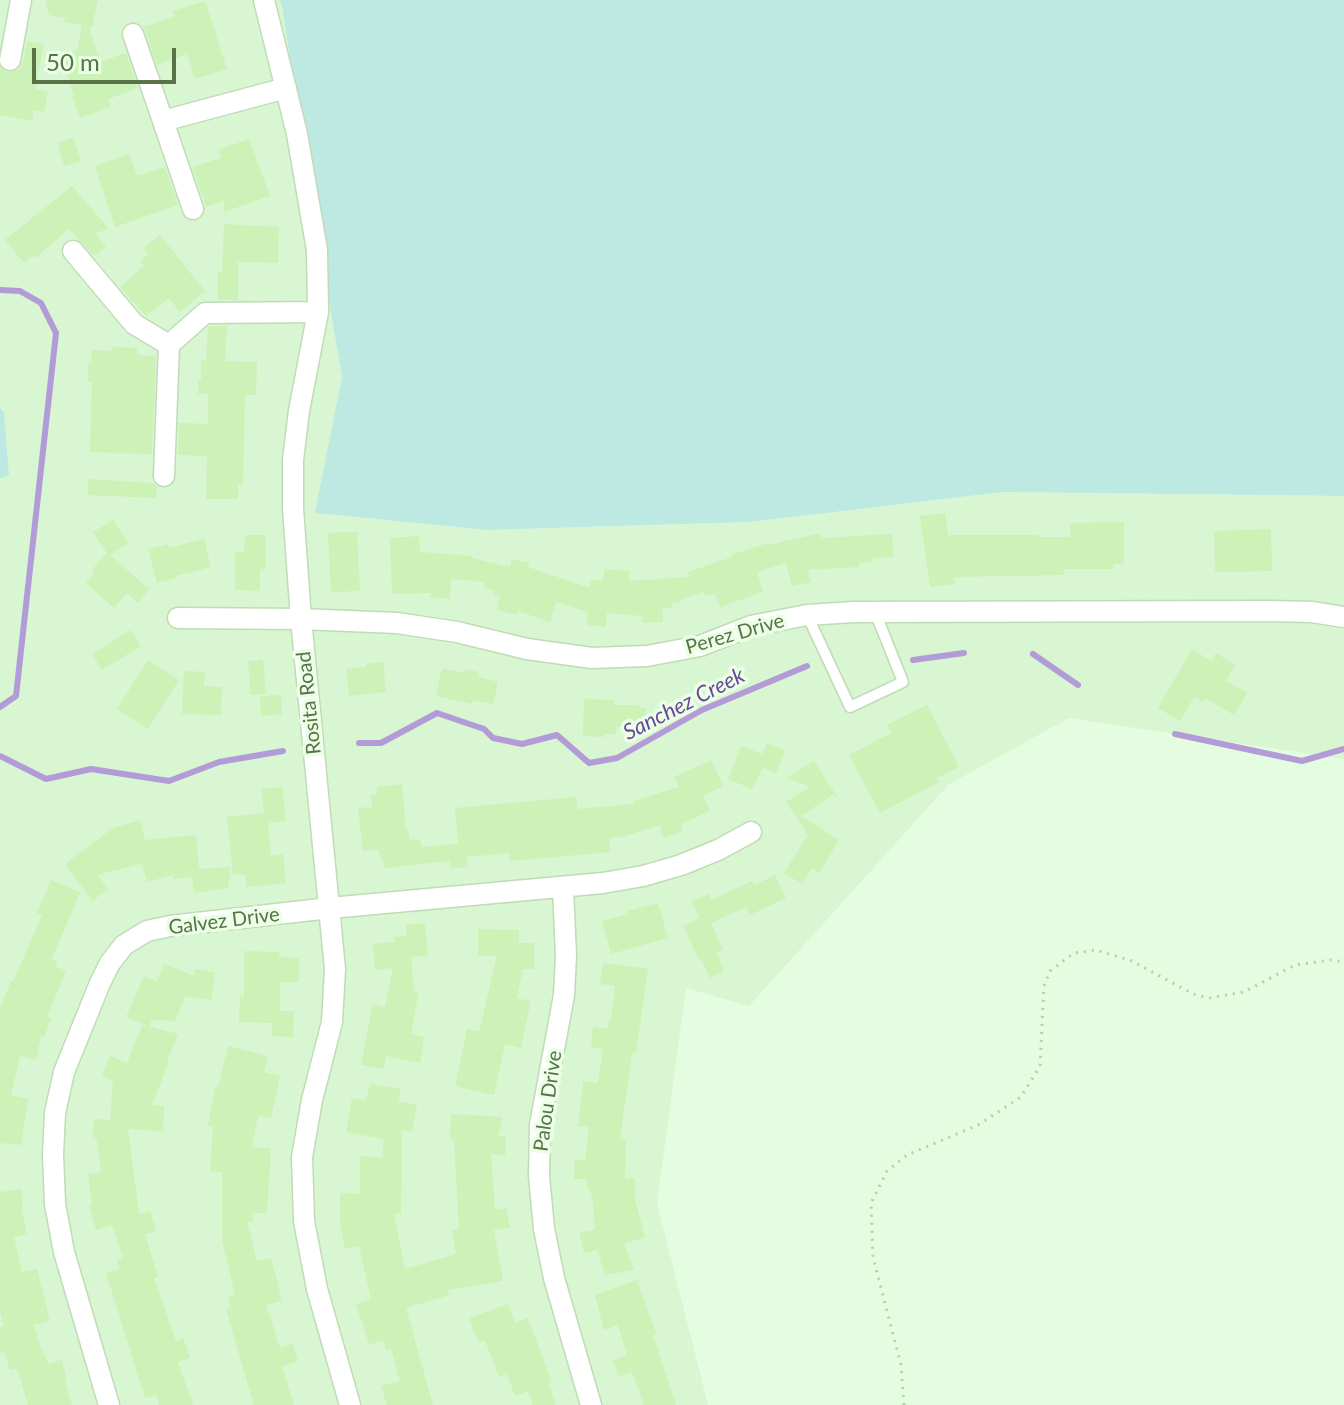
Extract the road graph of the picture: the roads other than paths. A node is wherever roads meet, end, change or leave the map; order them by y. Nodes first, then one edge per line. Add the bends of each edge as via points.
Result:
1 (21, 0) edge
2 (264, 0) edge
3 (133, 34) dead end
4 (10, 60) dead end
5 (286, 88) junction
6 (163, 121) junction
7 (193, 209) dead end
8 (73, 251) dead end
9 (318, 312) junction
10 (169, 345) junction
11 (164, 476) dead end
12 (875, 612) junction
13 (807, 615) junction
14 (1344, 617) edge
15 (178, 618) dead end
16 (301, 619) junction
17 (751, 832) dead end
18 (563, 887) junction
19 (330, 908) junction
20 (109, 1405) edge
21 (350, 1405) edge
22 (591, 1405) edge

1 - 4 street
2 - 5 street, Rosita Road
3 - 6 street
5 - 6 street
5 - 9 street, Rosita Road via 317,250
6 - 7 street
8 - 10 street via 134,324
9 - 10 street via 205,313
9 - 16 street, Rosita Road via 293,460
10 - 11 street
12 - 13 street, Perez Drive
12 - 13 lane via 903,682 850,707
12 - 14 street, Perez Drive via 1271,611
13 - 16 street, Perez Drive via 751,626 700,646 647,656 592,658 397,623
15 - 16 street, Perez Drive
16 - 19 street, Rosita Road
17 - 18 street, Galvez Drive via 681,865
18 - 19 street, Galvez Drive
18 - 22 street, Palou Drive via 564,995 540,1125 539,1176 554,1278
19 - 20 street, Galvez Drive via 147,931 124,945 100,983 64,1072 53,1155 64,1252
19 - 21 street, Rosita Road via 332,1022 302,1157 304,1221

